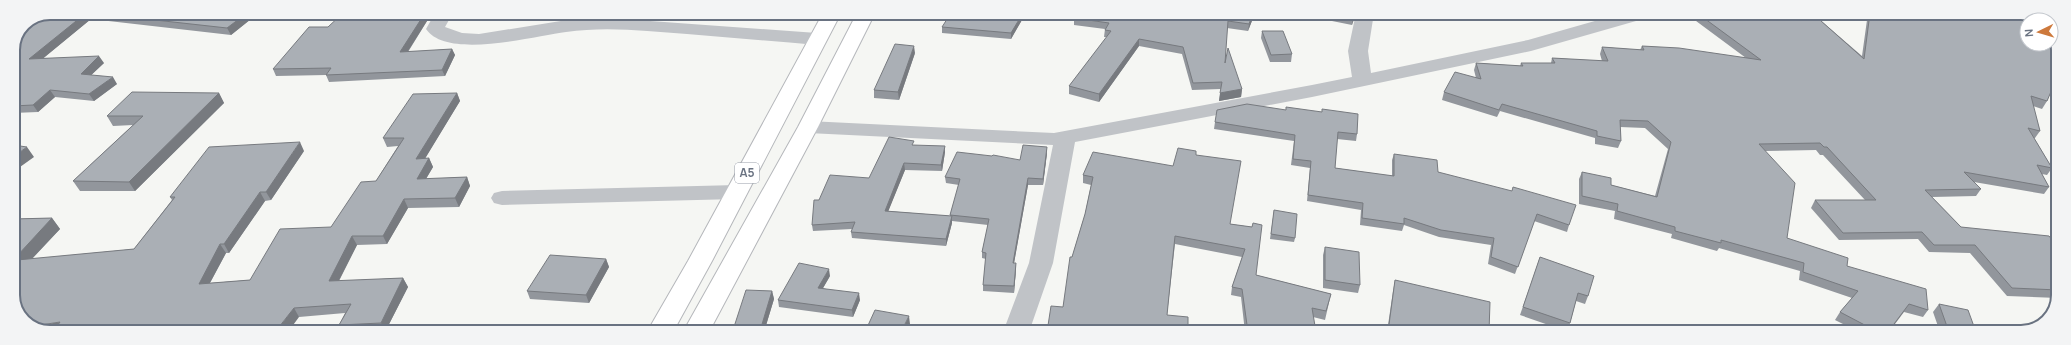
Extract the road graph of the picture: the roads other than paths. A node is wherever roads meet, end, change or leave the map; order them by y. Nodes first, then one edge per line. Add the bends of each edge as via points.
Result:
1 (440, 20) edge
2 (828, 20) edge
3 (862, 20) edge
4 (1364, 20) edge
5 (1619, 20) edge
6 (817, 39) junction
7 (1362, 80) junction
8 (808, 127) junction
9 (1064, 137) junction
10 (737, 192) junction
11 (502, 198) dead end
12 (664, 325) edge
13 (700, 325) edge
14 (1019, 325) edge

1 - 6 street via 435,29 441,34 457,39 495,37 570,25 608,22
2 - 6 highway, A5
3 - 8 highway, A5
4 - 7 street via 1358,50
5 - 7 street via 1531,45
6 - 10 highway, A5
7 - 9 street
8 - 9 street via 1024,139
8 - 13 highway, A5
9 - 14 street via 1041,263
10 - 11 street
10 - 12 highway, A5

